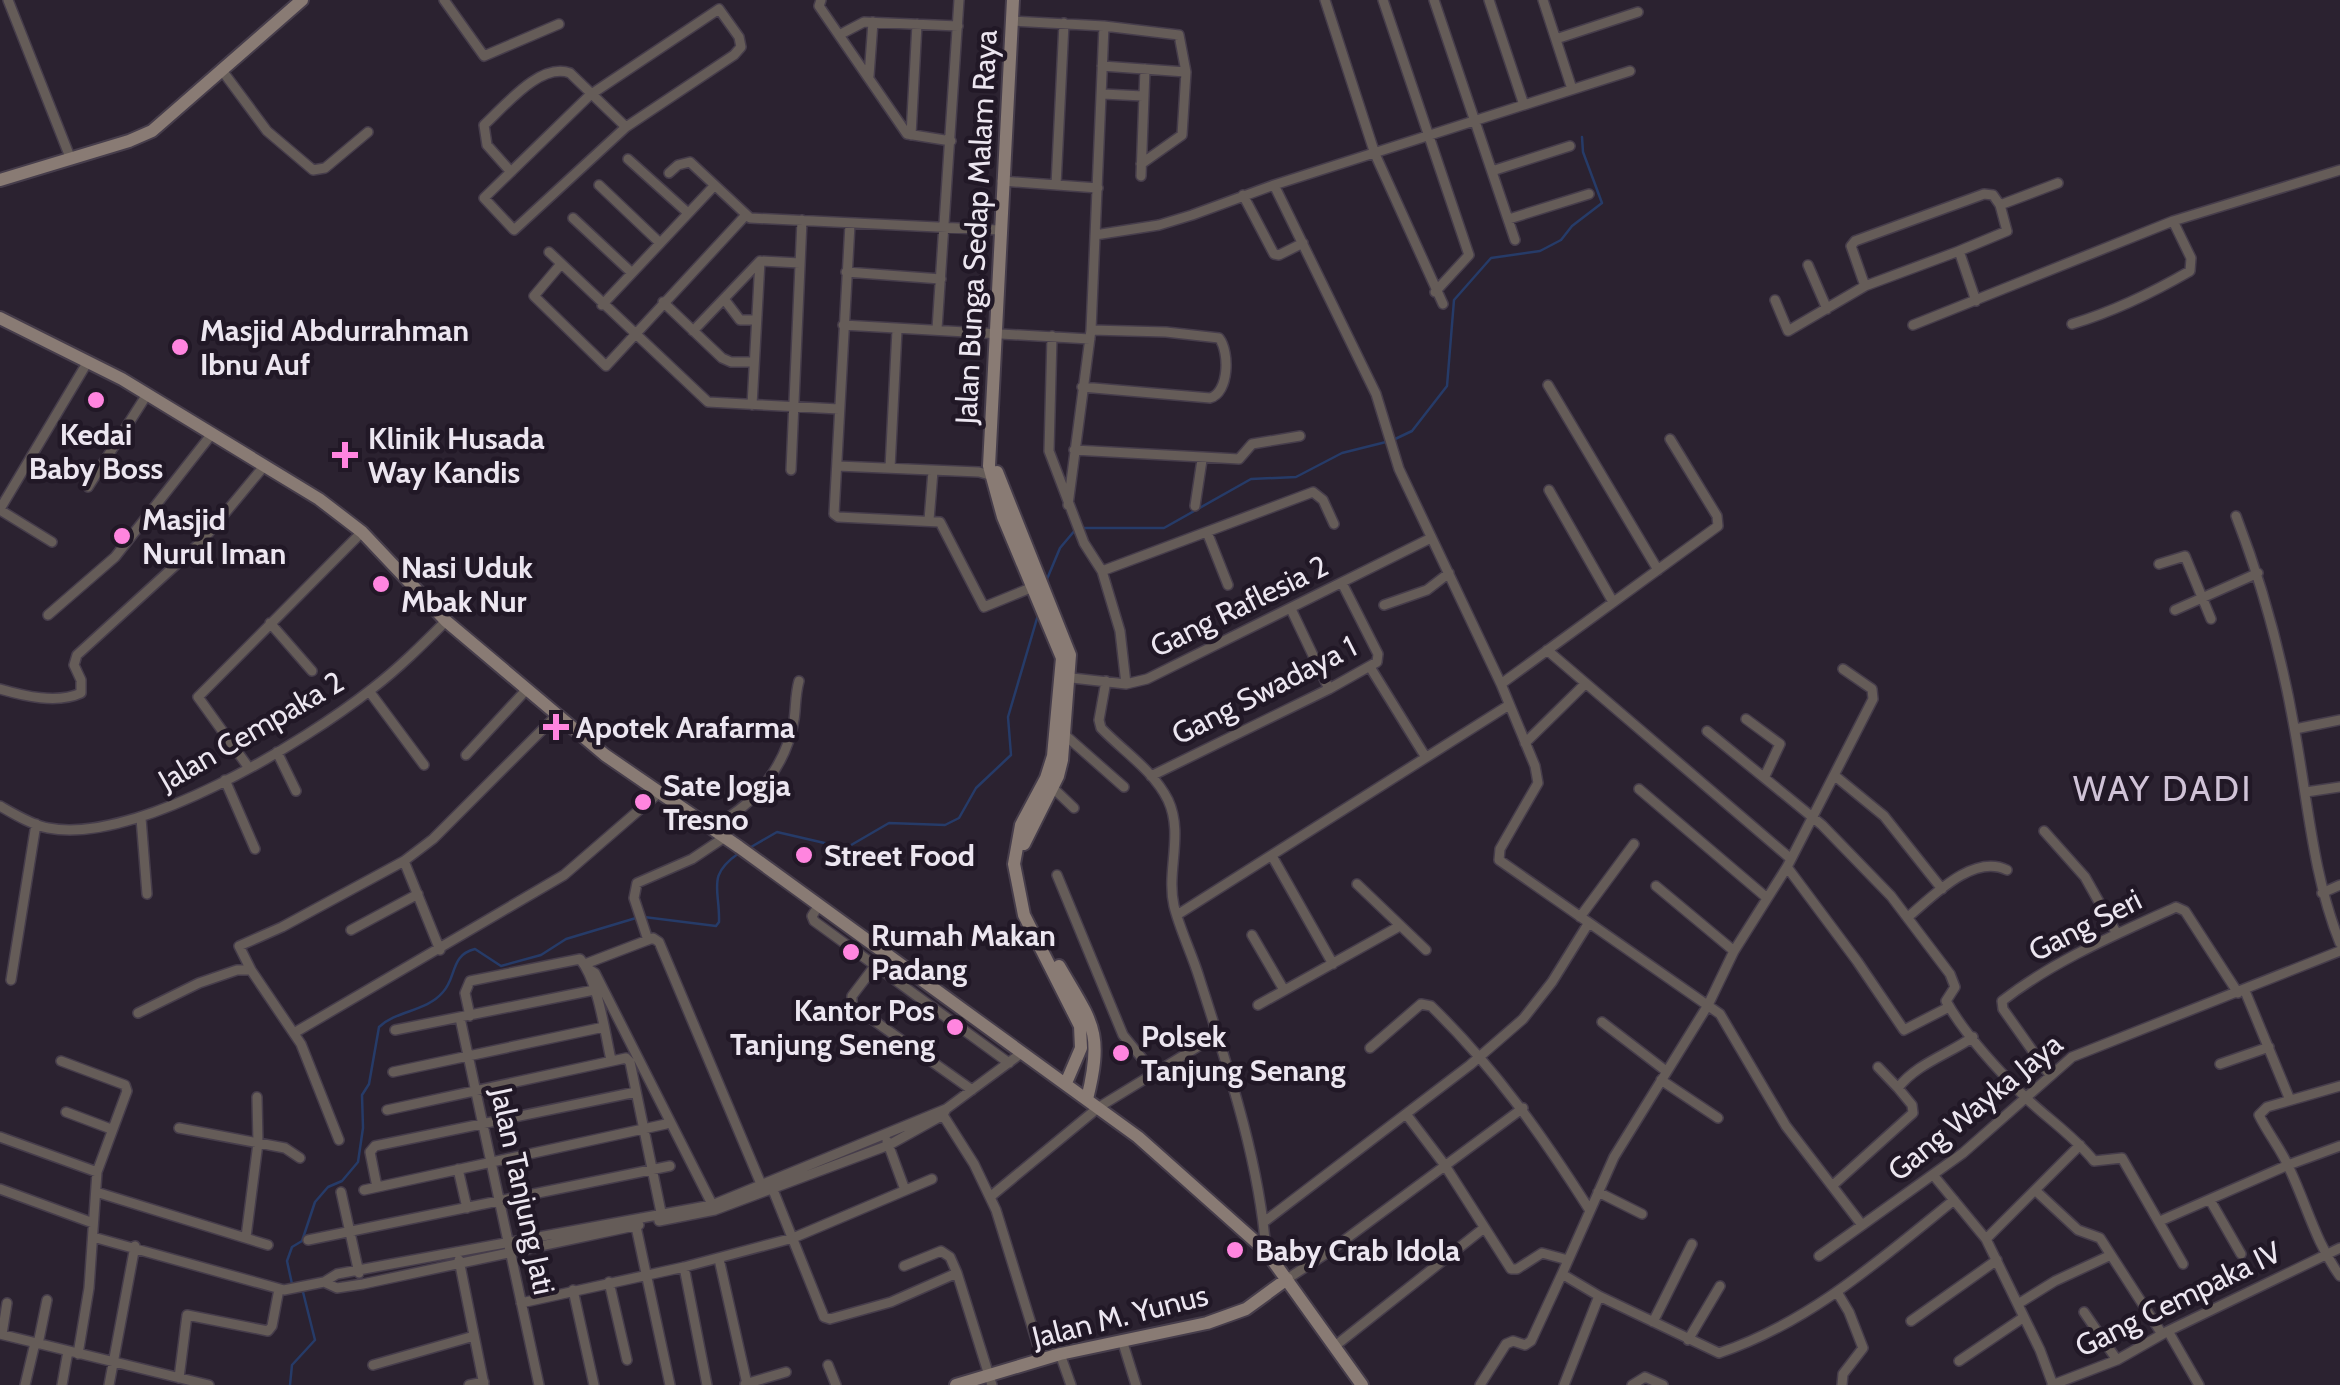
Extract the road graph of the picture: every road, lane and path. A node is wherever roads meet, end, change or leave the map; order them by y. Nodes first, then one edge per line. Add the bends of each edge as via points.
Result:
1 (8, 0) edge
2 (444, 0) edge
3 (821, 0) edge
4 (959, 0) edge
5 (1013, 0) edge
6 (1325, 0) edge
7 (1383, 0) edge
8 (1434, 0) edge
9 (1489, 0) edge
10 (1543, 0) edge
11 (296, 2) edge
12 (715, 4) edge
13 (1638, 12) dead end
14 (1012, 21) junction
15 (872, 22) junction
16 (1064, 23) junction
17 (558, 24) dead end
18 (917, 24) junction
19 (958, 26) junction
20 (1104, 26) junction
21 (839, 34) junction
22 (1556, 39) junction
23 (1102, 66) junction
24 (221, 69) junction
25 (1145, 69) junction
26 (1630, 71) dead end
27 (1186, 72) junction
28 (869, 79) junction
29 (1572, 89) junction
30 (1103, 94) junction
31 (590, 95) junction
32 (1143, 96) junction
33 (1524, 105) junction
34 (1475, 121) junction
35 (626, 127) junction
36 (368, 132) dead end
37 (911, 136) junction
38 (1429, 137) junction
39 (951, 141) junction
40 (1570, 146) dead end
41 (1375, 154) junction
42 (70, 157) junction
43 (628, 160) dead end
44 (1140, 164) junction
45 (1492, 170) junction
46 (2340, 170) edge
47 (510, 172) junction
48 (669, 173) dead end
49 (1141, 176) dead end
50 (0, 180) edge
51 (1002, 181) junction
52 (2058, 183) dead end
53 (599, 185) dead end
54 (1274, 185) junction
55 (714, 186) junction
56 (1056, 186) junction
57 (1098, 188) junction
58 (1590, 194) dead end
59 (1242, 196) junction
60 (2000, 205) junction
61 (688, 213) junction
62 (745, 216) junction
63 (573, 218) dead end
64 (802, 220) junction
65 (1509, 220) junction
66 (2173, 221) junction
67 (850, 224) junction
68 (945, 228) junction
69 (999, 230) junction
70 (1096, 235) junction
71 (1515, 240) dead end
72 (660, 243) junction
73 (1303, 244) junction
74 (1958, 251) junction
75 (549, 252) dead end
76 (760, 261) junction
77 (800, 263) junction
78 (561, 264) junction
79 (1808, 266) dead end
80 (846, 272) junction
81 (632, 273) junction
82 (941, 278) junction
83 (1864, 286) junction
84 (1435, 292) junction
85 (724, 299) junction
86 (1774, 300) dead end
87 (1976, 301) junction
88 (664, 302) junction
89 (602, 304) junction
90 (1443, 304) dead end
91 (1826, 309) junction
92 (0, 318) edge
93 (756, 320) junction
94 (1913, 324) dead end
95 (2072, 324) dead end
96 (844, 326) junction
97 (896, 330) junction
98 (937, 330) junction
99 (693, 331) junction
100 (995, 332) junction
101 (1091, 334) junction
102 (635, 335) junction
103 (1052, 336) junction
104 (754, 362) junction
105 (87, 363) junction
106 (1548, 385) dead end
107 (1082, 387) junction
108 (146, 396) junction
109 (752, 405) junction
110 (794, 407) junction
111 (839, 408) junction
112 (211, 435) junction
113 (1300, 436) dead end
114 (1670, 438) dead end
115 (1074, 450) junction
116 (1202, 460) junction
117 (265, 465) junction
118 (837, 466) junction
119 (890, 468) junction
120 (991, 469) junction
121 (791, 470) dead end
122 (932, 471) junction
123 (88, 487) dead end
124 (1550, 490) dead end
125 (1068, 505) junction
126 (1195, 506) dead end
127 (0, 509) edge
128 (2236, 516) dead end
129 (930, 520) junction
130 (1334, 524) dead end
131 (362, 532) junction
132 (1207, 532) junction
133 (1431, 538) junction
134 (52, 542) dead end
135 (2159, 564) dead end
136 (1658, 570) junction
137 (1102, 571) junction
138 (1449, 573) junction
139 (2258, 574) junction
140 (1342, 583) junction
141 (1228, 586) dead end
142 (1040, 591) junction
143 (2204, 596) junction
144 (1613, 602) junction
145 (1384, 604) dead end
146 (1291, 609) junction
147 (2174, 610) dead end
148 (48, 615) dead end
149 (2211, 618) dead end
150 (446, 621) junction
151 (270, 623) junction
152 (1548, 650) junction
153 (1370, 667) junction
154 (1843, 669) dead end
155 (312, 671) dead end
156 (1065, 678) junction
157 (799, 681) dead end
158 (1106, 681) junction
159 (1126, 684) junction
160 (1501, 684) junction
161 (1584, 684) junction
162 (0, 689) edge
163 (527, 689) junction
164 (1329, 689) junction
165 (369, 691) junction
166 (1509, 704) junction
167 (557, 715) junction
168 (1746, 719) dead end
169 (2340, 720) edge
170 (2295, 729) junction
171 (1707, 731) dead end
172 (1065, 734) junction
173 (1525, 743) junction
174 (278, 752) junction
175 (466, 755) dead end
176 (1425, 756) junction
177 (424, 765) dead end
178 (249, 768) junction
179 (1834, 775) junction
180 (1151, 776) junction
181 (1764, 776) junction
182 (225, 780) junction
183 (1124, 787) dead end
184 (2340, 787) edge
185 (1052, 788) junction
186 (1639, 788) dead end
187 (296, 791) dead end
188 (660, 791) junction
189 (2306, 792) junction
190 (0, 806) edge
191 (1074, 808) dead end
192 (1812, 816) junction
193 (141, 818) junction
194 (36, 824) junction
195 (709, 827) junction
196 (2044, 831) dead end
197 (724, 837) junction
198 (1634, 844) dead end
199 (256, 849) dead end
200 (1272, 856) junction
201 (404, 861) junction
202 (1789, 863) junction
203 (2007, 870) dead end
204 (1057, 874) dead end
205 (1357, 884) dead end
206 (1656, 886) dead end
207 (2340, 886) edge
208 (1942, 889) junction
209 (2322, 893) junction
210 (146, 894) dead end
211 (418, 894) junction
212 (1767, 898) junction
213 (1177, 915) junction
214 (1908, 917) junction
215 (1584, 920) junction
216 (1398, 926) junction
217 (351, 930) dead end
218 (2116, 934) junction
219 (1252, 935) dead end
220 (648, 940) junction
221 (2340, 947) edge
222 (440, 950) junction
223 (1426, 950) dead end
224 (1734, 951) junction
225 (880, 959) junction
226 (1333, 964) junction
227 (586, 966) junction
228 (251, 970) junction
229 (10, 980) dead end
230 (594, 990) junction
231 (1284, 990) junction
232 (2241, 992) junction
233 (1258, 1005) dead end
234 (1708, 1005) junction
235 (1949, 1007) junction
236 (138, 1013) dead end
237 (465, 1017) junction
238 (1602, 1022) dead end
239 (604, 1027) junction
240 (395, 1030) dead end
241 (294, 1032) junction
242 (1217, 1035) junction
243 (1973, 1037) junction
244 (2269, 1047) junction
245 (1370, 1048) dead end
246 (1024, 1052) junction
247 (468, 1055) junction
248 (1481, 1056) junction
249 (610, 1060) junction
250 (61, 1061) dead end
251 (1008, 1064) junction
252 (2220, 1064) dead end
253 (1878, 1067) dead end
254 (632, 1070) junction
255 (393, 1072) dead end
256 (647, 1072) junction
257 (1154, 1073) junction
258 (2049, 1074) junction
259 (1664, 1075) junction
260 (1066, 1083) junction
261 (2340, 1086) edge
262 (1898, 1088) junction
263 (972, 1090) junction
264 (476, 1092) junction
265 (636, 1092) junction
266 (2024, 1096) junction
267 (258, 1098) dead end
268 (2290, 1100) junction
269 (1093, 1103) junction
270 (1522, 1108) junction
271 (387, 1110) dead end
272 (943, 1111) junction
273 (66, 1112) dead end
274 (1406, 1114) junction
275 (1718, 1118) dead end
276 (666, 1124) dead end
277 (484, 1125) junction
278 (179, 1128) dead end
279 (111, 1129) junction
280 (643, 1129) junction
281 (0, 1137) edge
282 (339, 1140) dead end
283 (887, 1140) junction
284 (258, 1143) junction
285 (2080, 1144) junction
286 (2340, 1146) edge
287 (300, 1158) dead end
288 (491, 1163) junction
289 (1444, 1164) junction
290 (2288, 1164) junction
291 (670, 1166) dead end
292 (458, 1169) junction
293 (651, 1170) junction
294 (97, 1172) junction
295 (1934, 1176) junction
296 (932, 1179) dead end
297 (766, 1185) junction
298 (1832, 1186) junction
299 (377, 1187) junction
300 (0, 1189) edge
301 (364, 1190) dead end
302 (904, 1190) junction
303 (2036, 1191) junction
304 (96, 1192) junction
305 (341, 1192) dead end
306 (1598, 1192) junction
307 (990, 1197) junction
308 (1954, 1200) junction
309 (2210, 1200) junction
310 (499, 1202) junction
311 (466, 1208) junction
312 (713, 1208) junction
313 (1589, 1209) junction
314 (1642, 1214) dead end
315 (662, 1217) junction
316 (93, 1222) junction
317 (1264, 1222) junction
318 (2160, 1222) junction
319 (635, 1223) junction
320 (1862, 1225) junction
321 (1484, 1228) junction
322 (350, 1232) junction
323 (93, 1237) junction
324 (246, 1237) junction
325 (793, 1238) junction
326 (1986, 1239) junction
327 (308, 1240) dead end
328 (1692, 1244) dead end
329 (268, 1245) dead end
330 (135, 1246) junction
331 (508, 1248) junction
332 (2340, 1248) edge
333 (1266, 1251) junction
334 (2241, 1254) dead end
335 (2111, 1255) junction
336 (2324, 1255) junction
337 (1819, 1256) dead end
338 (459, 1258) junction
339 (719, 1258) junction
340 (1568, 1260) junction
341 (1997, 1260) junction
342 (2184, 1264) dead end
343 (904, 1266) dead end
344 (684, 1267) junction
345 (359, 1271) junction
346 (647, 1273) junction
347 (958, 1273) junction
348 (1562, 1274) junction
349 (2340, 1276) edge
350 (1287, 1279) junction
351 (324, 1282) junction
352 (610, 1282) junction
353 (363, 1284) junction
354 (1720, 1286) dead end
355 (279, 1289) junction
356 (572, 1290) junction
357 (1837, 1292) junction
358 (1599, 1296) junction
359 (46, 1300) dead end
360 (521, 1302) junction
361 (7, 1303) dead end
362 (2018, 1304) junction
363 (2084, 1312) dead end
364 (2024, 1317) junction
365 (1911, 1321) dead end
366 (1652, 1322) junction
367 (2165, 1333) junction
368 (1, 1334) edge
369 (474, 1336) junction
370 (1122, 1340) junction
371 (1688, 1340) junction
372 (37, 1344) junction
373 (1335, 1346) junction
374 (73, 1353) junction
375 (1060, 1354) junction
376 (1042, 1359) junction
377 (627, 1360) dead end
378 (2117, 1360) junction
379 (1959, 1361) dead end
380 (115, 1364) junction
381 (373, 1365) dead end
382 (828, 1365) dead end
383 (786, 1372) dead end
384 (179, 1378) junction
385 (991, 1380) edge
386 (484, 1383) edge
387 (744, 1384) edge
388 (25, 1385) edge
389 (62, 1385) edge
390 (110, 1385) edge
391 (209, 1385) edge
392 (468, 1385) edge
393 (540, 1385) edge
394 (594, 1385) edge
395 (670, 1385) edge
396 (708, 1385) edge
397 (836, 1385) edge
398 (956, 1385) edge
399 (1071, 1385) edge
400 (1136, 1385) edge
401 (1362, 1385) edge
402 (1480, 1385) edge
403 (1564, 1385) edge
404 (1632, 1385) edge
405 (1663, 1385) edge
406 (1842, 1385) edge
407 (2052, 1385) edge
408 (2199, 1385) edge

1 - 42 street
2 - 17 street via 484,56
3 - 21 street
4 - 19 street
5 - 14 street, Jalan Bunga Sedap Malam Raya
6 - 41 street
7 - 38 street
8 - 34 street
9 - 33 street
10 - 22 street
11 - 24 street
12 - 31 street
12 - 35 street via 741,46
13 - 22 street
14 - 16 street
14 - 51 street, Jalan Bunga Sedap Malam Raya
15 - 18 street
15 - 21 street
15 - 28 street
16 - 20 street
16 - 56 street
18 - 19 street
18 - 37 street
19 - 39 street
20 - 23 street
20 - 27 street via 1179,35
21 - 28 street
22 - 29 street
23 - 25 street
23 - 30 street
24 - 36 street via 266,131 313,170 325,168
24 - 42 street via 142,137
25 - 27 street
25 - 32 street
26 - 29 street
27 - 44 street via 1182,135
28 - 37 street
29 - 33 street
30 - 32 street
30 - 57 street
31 - 35 street
31 - 47 street
31 - 47 street via 560,69 536,79 484,125 487,145
32 - 44 street
33 - 34 street
34 - 38 street
34 - 45 street
35 - 47 street via 514,230 484,198
37 - 39 street
38 - 41 street
38 - 84 street via 1469,255
39 - 68 street
40 - 45 street
41 - 54 street
41 - 84 street
42 - 50 street
43 - 61 street
44 - 49 street
45 - 65 street
46 - 66 street
48 - 55 street via 690,162
51 - 56 street
51 - 69 street, Jalan Bunga Sedap Malam Raya
52 - 60 street
53 - 72 street
54 - 59 street
54 - 73 street
55 - 61 street
55 - 62 street
56 - 57 street
57 - 70 street
58 - 65 street
59 - 70 street via 1159,225
59 - 73 street via 1274,254
60 - 74 street via 2007,230
60 - 83 street via 1984,194 1855,241 1852,256
61 - 72 street
62 - 64 street
62 - 88 street
63 - 81 street
64 - 67 street
64 - 77 street
65 - 71 street
66 - 87 street
66 - 95 street via 2190,271 2165,288
67 - 68 street
67 - 80 street
68 - 69 street
68 - 82 street
69 - 100 street, Jalan Bunga Sedap Malam Raya
70 - 101 street
72 - 81 street
73 - 133 street via 1376,394
74 - 83 street
74 - 87 street
75 - 78 street
76 - 77 street
76 - 85 street
76 - 93 street
77 - 110 street
78 - 89 street
78 - 102 street via 534,296 602,364
79 - 91 street
80 - 82 street
80 - 96 street
81 - 89 street
82 - 98 street
83 - 91 street
84 - 90 street
85 - 93 street via 740,320
85 - 99 street
86 - 91 street via 1788,330
87 - 94 street
88 - 99 street
88 - 102 street
89 - 102 street
92 - 105 street
93 - 104 street
96 - 97 street
96 - 111 street
97 - 98 street
97 - 119 street
98 - 100 street
99 - 104 street via 728,362
100 - 103 street
100 - 120 street, Jalan Bunga Sedap Malam Raya
101 - 103 street
101 - 107 street
101 - 107 street via 1218,338 1225,347 1222,390 1210,398
102 - 109 street via 708,402
103 - 125 street via 1048,446
104 - 109 street
105 - 108 street
105 - 127 street
106 - 136 street
107 - 115 street
108 - 112 street
108 - 123 street
109 - 110 street
110 - 111 street
110 - 121 street
111 - 118 street
112 - 117 street
112 - 148 street via 115,558
113 - 116 street via 1252,444 1239,460
114 - 136 street via 1719,523
115 - 116 street
115 - 125 street
116 - 126 street
117 - 131 street
117 - 162 street via 201,542 76,656 78,695 24,696
118 - 119 street
118 - 129 street via 836,516
119 - 122 street
120 - 122 street
120 - 142 street, Jalan Bunga Sedap Malam Raya via 1002,517
122 - 129 street
124 - 144 street
125 - 137 street
127 - 134 street
128 - 139 street
129 - 142 street via 942,524 982,606
130 - 132 street via 1313,492
131 - 150 street
131 - 151 street
132 - 137 street
132 - 141 street
133 - 138 street
133 - 140 street, Gang Raflesia 2
135 - 143 street via 2185,556
136 - 144 street
137 - 159 street via 1120,631
138 - 145 street via 1426,590
138 - 160 street
139 - 143 street
139 - 170 street
140 - 146 street, Gang Raflesia 2
140 - 153 street, Gang Swadaya 1 via 1378,654
142 - 156 street, Jalan Bunga Sedap Malam Raya
142 - 156 street, Jalan Bunga Sedap Malam Raya via 1068,648
143 - 147 street
143 - 149 street
144 - 152 street
146 - 159 street, Gang Raflesia 2
146 - 164 street
150 - 163 street
150 - 165 street, Jalan Cempaka 2
151 - 155 street
151 - 178 street via 198,698
152 - 160 street
152 - 161 street
153 - 164 street, Gang Swadaya 1
153 - 176 street
154 - 179 street via 1874,695
156 - 158 street, Gang Raflesia 2
156 - 172 street, Jalan Bunga Sedap Malam Raya
156 - 260 street, Jalan Bunga Sedap Malam Raya via 1050,769 1021,825 1014,864 1024,915 1080,1026 1082,1048
157 - 195 street via 794,721 774,774
158 - 159 street, Gang Raflesia 2
158 - 180 street via 1101,728
160 - 166 street
161 - 173 street
161 - 202 street
163 - 167 street
163 - 175 street
164 - 180 street, Gang Swadaya 1
165 - 174 street, Jalan Cempaka 2
165 - 177 street
166 - 173 street
166 - 176 street
167 - 188 street
167 - 201 street
168 - 181 street via 1780,744
169 - 170 street
170 - 189 street
171 - 181 street
172 - 183 street
172 - 185 street, Jalan Bunga Sedap Malam Raya
173 - 215 street via 1538,782 1498,858
174 - 178 street, Jalan Cempaka 2
174 - 187 street
176 - 200 street
178 - 182 street, Jalan Cempaka 2
179 - 192 street
179 - 208 street via 1884,816
180 - 213 street via 1175,824
181 - 192 street
182 - 193 street, Jalan Cempaka 2
182 - 199 street
184 - 189 street
185 - 191 street
185 - 269 street, Jalan Bunga Sedap Malam Raya via 1025,840 1022,865 1038,929 1095,1035
186 - 212 street
188 - 195 street
188 - 222 street via 564,875
189 - 209 street
190 - 194 street, Jalan Cempaka 2
192 - 202 street
192 - 214 street
193 - 194 street, Jalan Cempaka 2 via 71,830
193 - 210 street
194 - 229 street
195 - 197 street
196 - 218 street via 2085,877
197 - 220 street via 636,884
197 - 225 street
198 - 215 street
200 - 213 street
200 - 226 street
201 - 211 street
201 - 228 street via 242,943 238,949
202 - 212 street
202 - 235 street via 1904,1030
203 - 208 street via 1982,868
204 - 257 street via 1123,1035
205 - 216 street
206 - 224 street
207 - 209 street
208 - 214 street
209 - 221 street
211 - 217 street
211 - 222 street
212 - 224 street
213 - 242 street
214 - 235 street via 1955,984
215 - 234 street
215 - 248 street via 1529,1014
216 - 223 street
216 - 226 street
218 - 232 street, Gang Seri via 2181,907
218 - 258 street, Gang Seri via 2002,1001
219 - 231 street
220 - 227 street
220 - 297 street via 659,942
221 - 232 street, Gang Wayka Jaya
222 - 241 street
224 - 234 street
225 - 246 street
225 - 251 street
225 - 263 street via 852,1005
226 - 231 street
227 - 230 street
227 - 237 street via 580,959 470,981
227 - 256 street
228 - 236 street via 199,984
228 - 241 street
230 - 237 street
230 - 239 street
231 - 233 street
232 - 244 street
232 - 258 street, Gang Wayka Jaya via 2084,1051
234 - 259 street
234 - 298 street via 1726,1022 1786,1126
235 - 243 street
237 - 240 street
237 - 247 street, Jalan Tanjung Jati
238 - 259 street
239 - 247 street
239 - 249 street
241 - 282 street
242 - 257 street
242 - 317 street
243 - 262 street
243 - 266 street
244 - 252 street
244 - 268 street
245 - 248 street via 1425,1003
246 - 251 street
246 - 260 street
247 - 255 street
247 - 264 street, Jalan Tanjung Jati
248 - 270 street
248 - 274 street
249 - 254 street via 626,1058
249 - 264 street
250 - 279 street via 125,1085
251 - 263 street
253 - 262 street
254 - 256 street
254 - 265 street
256 - 312 street
257 - 269 street
258 - 266 street, Gang Wayka Jaya
259 - 275 street
259 - 306 street
260 - 269 street
261 - 268 street
262 - 298 street via 1913,1113
263 - 272 street
264 - 271 street
264 - 277 street, Jalan Tanjung Jati
265 - 277 street
265 - 280 street
266 - 285 street
266 - 295 street, Gang Wayka Jaya
267 - 284 street
268 - 290 street via 2260,1114
269 - 307 street
269 - 333 street
270 - 289 street
270 - 313 street
272 - 283 street
272 - 307 street
273 - 279 street
274 - 289 street
274 - 317 street
276 - 280 street
277 - 288 street, Jalan Tanjung Jati
277 - 299 street via 371,1148
278 - 284 street
279 - 294 street
280 - 288 street
280 - 293 street
281 - 294 street
283 - 297 street
283 - 302 street
284 - 287 street
284 - 324 street
285 - 303 street
285 - 318 street via 2096,1162 2121,1157
286 - 290 street
288 - 292 street
288 - 310 street, Jalan Tanjung Jati
289 - 321 street
289 - 350 street
290 - 309 street
290 - 336 street
291 - 293 street
292 - 299 street
292 - 311 street
293 - 310 street
293 - 315 street
294 - 304 street
295 - 308 street
295 - 320 street, Gang Wayka Jaya
296 - 302 street
297 - 312 street
297 - 325 street
298 - 320 street
299 - 301 street
300 - 316 street
302 - 325 street
303 - 326 street
303 - 335 street via 2078,1230 2100,1238
304 - 316 street
304 - 324 street
305 - 322 street
306 - 313 street
306 - 314 street
307 - 376 street
308 - 326 street
308 - 357 street
309 - 318 street
309 - 334 street
310 - 311 street
310 - 331 street, Jalan Tanjung Jati
311 - 322 street
312 - 315 street
313 - 340 street
315 - 319 street
316 - 323 street
317 - 333 street
318 - 342 street
319 - 331 street
319 - 346 street
320 - 337 street, Gang Wayka Jaya
321 - 340 street via 1513,1270 1542,1253
321 - 373 street
322 - 327 street
322 - 345 street
323 - 330 street
323 - 374 street
324 - 329 street
325 - 339 street
325 - 347 street via 826,1319 891,1302
326 - 341 street
328 - 366 street
330 - 355 street
330 - 380 street
331 - 338 street
331 - 360 street, Jalan Tanjung Jati
332 - 336 street, Gang Cempaka IV
333 - 350 street
335 - 362 street
335 - 367 street
336 - 349 street
336 - 367 street, Gang Cempaka IV
338 - 345 street
338 - 353 street
338 - 369 street
339 - 344 street
339 - 387 street
340 - 348 street
341 - 362 street
341 - 365 street
343 - 347 street via 945,1252
344 - 346 street
344 - 396 street
345 - 351 street
345 - 353 street
346 - 352 street
346 - 395 street
347 - 385 street
348 - 358 street
348 - 402 street via 1531,1341 1506,1344
350 - 370 street, Jalan M. Yunus via 1246,1309
350 - 373 street
351 - 353 street via 337,1288
351 - 355 street
352 - 356 street
352 - 377 street
354 - 371 street
355 - 384 street via 268,1331 187,1315
356 - 360 street
356 - 394 street
357 - 371 street via 1723,1352
357 - 406 street via 1863,1348
358 - 366 street
358 - 403 street
359 - 372 street
360 - 393 street, Jalan Tanjung Jati
361 - 368 street
362 - 364 street
363 - 378 street
364 - 379 street
364 - 407 street
366 - 371 street
367 - 378 street, Gang Cempaka IV
367 - 408 street
368 - 372 street
369 - 381 street
369 - 386 street
370 - 375 street, Jalan M. Yunus
370 - 400 street
372 - 374 street
372 - 388 street
373 - 401 street
374 - 380 street
374 - 389 street
375 - 376 street, Jalan M. Yunus
375 - 399 street
376 - 385 street, Jalan M. Yunus
378 - 407 street, Gang Cempaka IV
380 - 384 street
380 - 390 street
382 - 397 street
383 - 387 street
384 - 391 street
385 - 398 street, Jalan M. Yunus
386 - 392 street
404 - 405 street via 1645,1378

